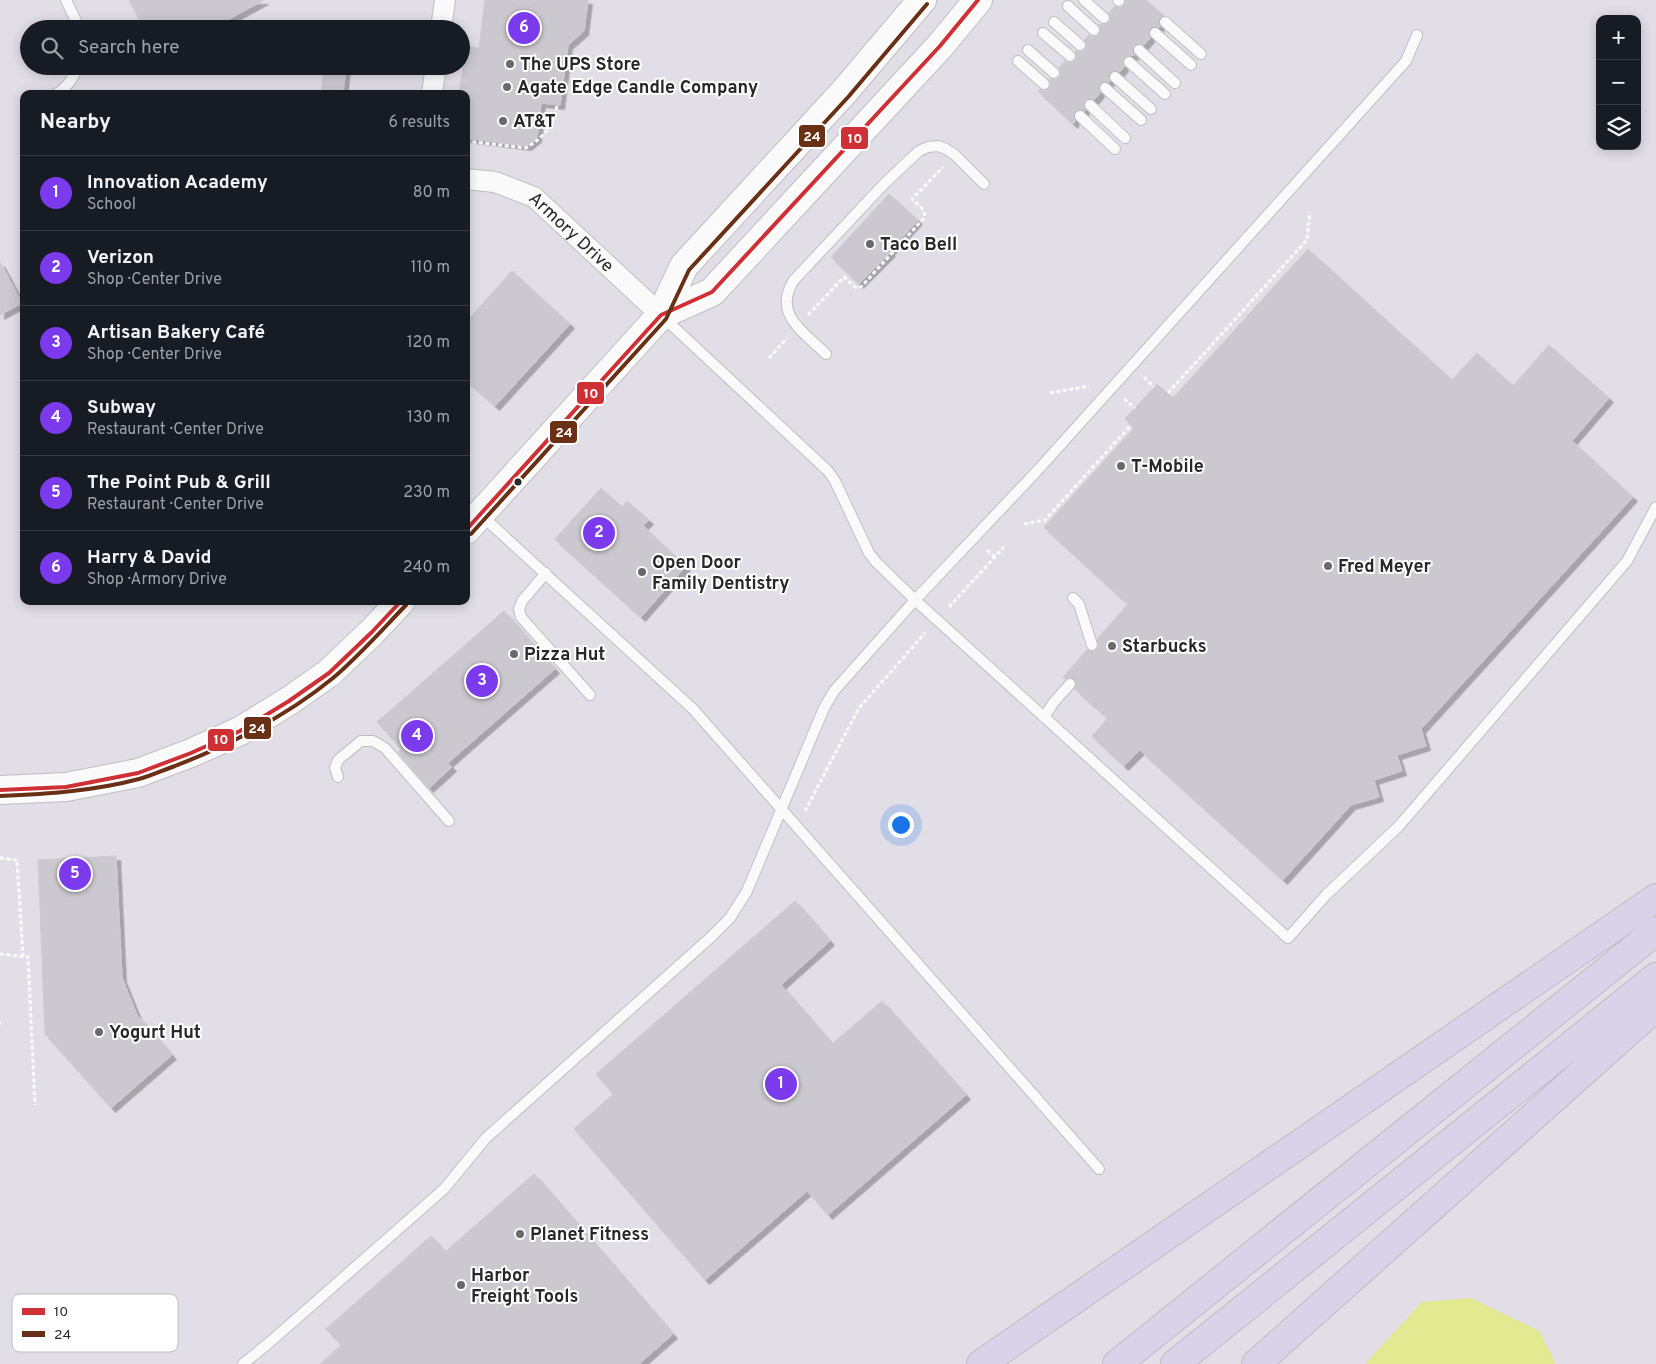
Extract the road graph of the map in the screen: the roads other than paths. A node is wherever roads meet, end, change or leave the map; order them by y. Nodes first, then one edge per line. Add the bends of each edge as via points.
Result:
1 (66, 0) edge
2 (445, 0) edge
3 (922, 0) edge
4 (978, 0) edge
5 (1084, 0) edge
6 (1068, 6) dead end
7 (1104, 18) dead end
8 (76, 20) edge
9 (442, 20) edge
10 (1054, 22) dead end
11 (1165, 22) dead end
12 (1094, 30) dead end
13 (1044, 33) dead end
14 (1155, 33) dead end
15 (1417, 35) dead end
16 (1080, 45) dead end
17 (1028, 50) dead end
18 (1139, 50) dead end
19 (1200, 54) dead end
20 (1070, 56) dead end
21 (1018, 61) dead end
22 (1129, 62) dead end
23 (1191, 65) dead end
24 (1054, 73) dead end
25 (73, 75) edge
26 (435, 75) edge
27 (1115, 77) dead end
28 (1175, 83) dead end
29 (1044, 84) dead end
30 (1105, 88) dead end
31 (62, 90) edge
32 (433, 90) edge
33 (1165, 94) dead end
34 (1090, 105) dead end
35 (1151, 109) dead end
36 (1080, 116) dead end
37 (1141, 120) dead end
38 (1125, 138) dead end
39 (1115, 149) dead end
40 (470, 179) edge
41 (984, 184) dead end
42 (660, 315) junction
43 (826, 354) dead end
44 (1656, 507) edge
45 (473, 522) edge
46 (546, 573) junction
47 (1073, 598) dead end
48 (915, 600) junction
49 (397, 605) edge
50 (1092, 645) dead end
51 (1070, 684) dead end
52 (590, 695) dead end
53 (1044, 717) junction
54 (338, 777) dead end
55 (0, 790) edge
56 (782, 810) junction
57 (449, 821) dead end
58 (1656, 898) edge
59 (1656, 931) edge
60 (1656, 977) edge
61 (1656, 1008) edge
62 (1099, 1168) dead end
63 (243, 1364) edge
64 (982, 1364) edge
65 (1117, 1364) edge
66 (1175, 1364) edge
67 (1256, 1364) edge

1 - 8 lane
2 - 9 street
3 - 42 main road via 844,92 684,266
4 - 42 main road via 940,46 712,292
5 - 7 lane
6 - 12 lane
10 - 16 lane
11 - 19 lane
13 - 20 lane
14 - 23 lane
15 - 48 lane via 1406,61 1037,470
17 - 24 lane
18 - 28 lane
21 - 29 lane
22 - 33 lane
25 - 31 lane
26 - 32 street
27 - 35 lane
30 - 37 lane
34 - 38 lane
36 - 39 lane
40 - 42 street, Armory Drive via 495,182 534,197
41 - 43 lane via 946,149 928,147 884,184 794,280 786,296 787,313
42 - 45 main road
42 - 48 lane via 828,471 869,553
44 - 53 lane via 1628,561 1398,826 1326,895 1288,938
45 - 46 lane
46 - 52 lane via 522,601 521,617
46 - 56 lane via 693,709
47 - 50 lane via 1079,604
48 - 53 lane
48 - 56 lane via 831,696
49 - 55 main road via 329,673 240,731 138,773 66,786
51 - 53 lane
54 - 57 lane via 335,768 338,760 361,742 373,741 385,748
56 - 62 lane
56 - 63 lane via 747,891 730,918 486,1138 444,1189
58 - 64 highway
59 - 65 highway
60 - 66 highway
61 - 67 highway

